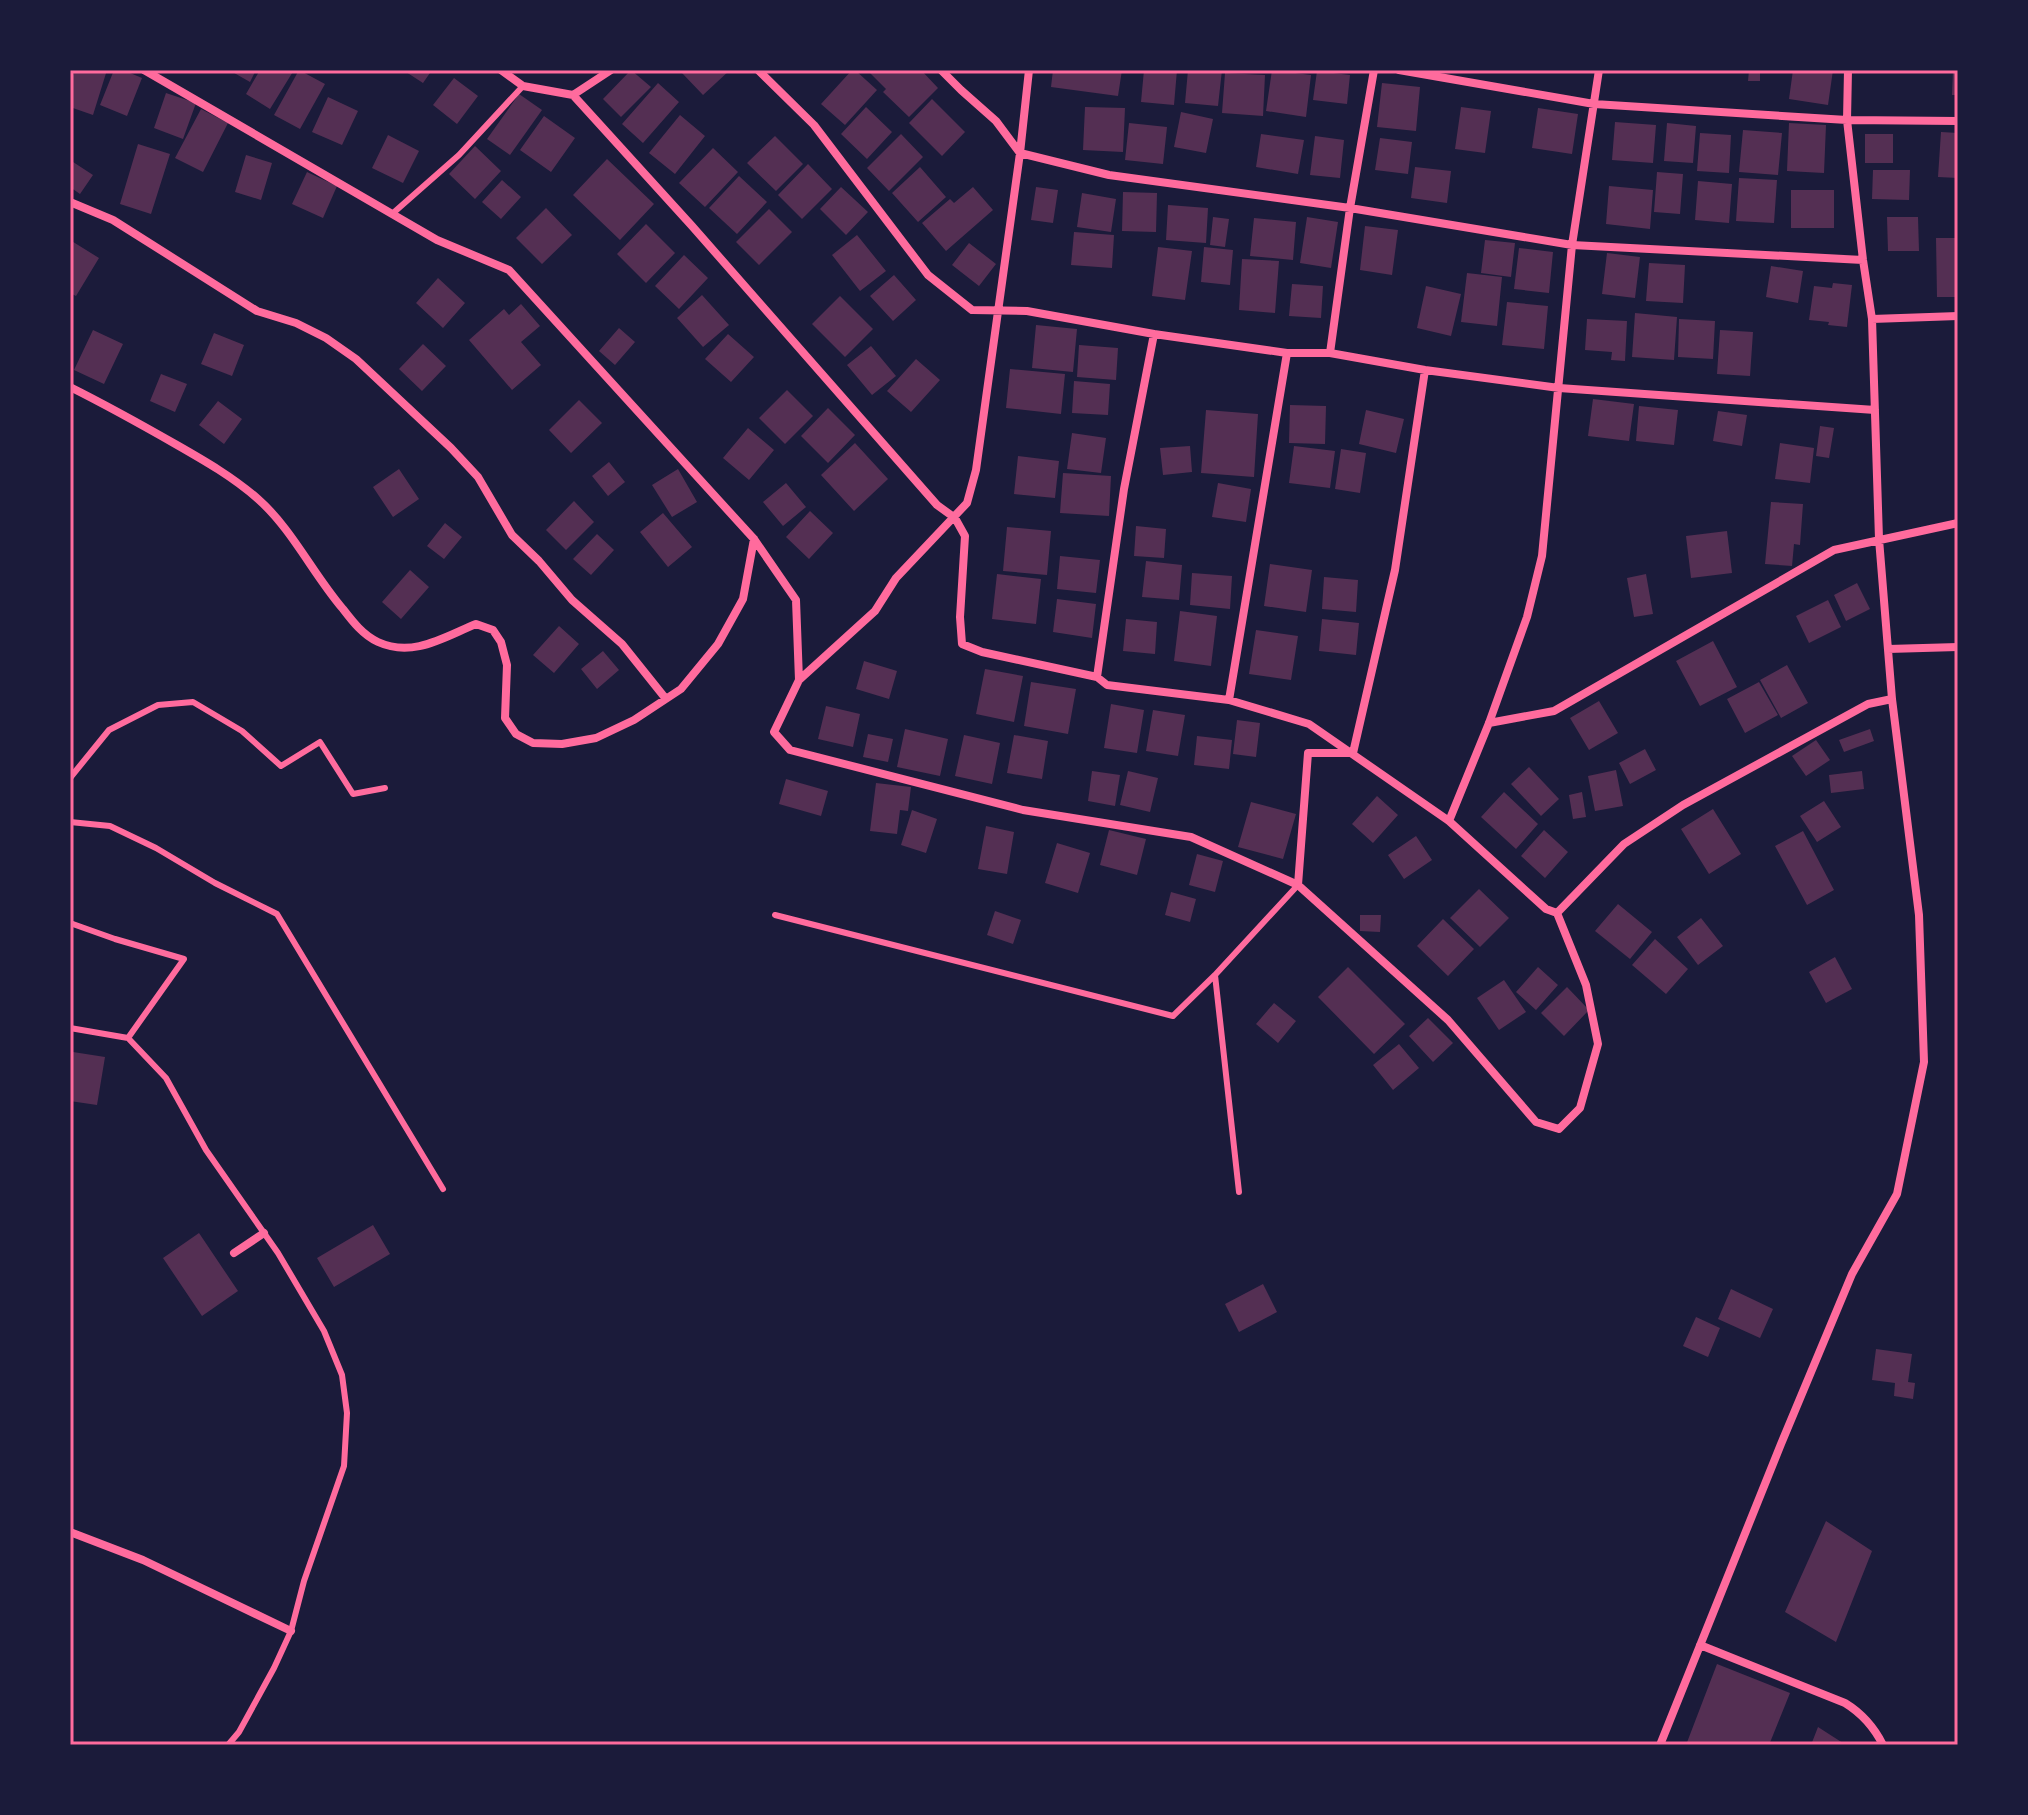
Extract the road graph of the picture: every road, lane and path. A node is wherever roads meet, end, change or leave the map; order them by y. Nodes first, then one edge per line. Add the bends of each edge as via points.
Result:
1 (144, 70) edge
2 (501, 70) edge
3 (611, 70) edge
4 (758, 70) edge
5 (941, 70) edge
6 (1029, 70) edge
7 (1374, 70) edge
8 (1399, 70) edge
9 (1599, 70) edge
10 (1848, 70) edge
11 (523, 86) junction
12 (573, 95) junction
13 (1594, 104) junction
14 (1847, 120) junction
15 (1958, 121) edge
16 (1020, 153) junction
17 (70, 202) edge
18 (1350, 208) junction
19 (392, 214) junction
20 (1572, 245) junction
21 (1863, 260) junction
22 (997, 311) junction
23 (1958, 316) edge
24 (1872, 319) junction
25 (1154, 334) junction
26 (1287, 353) junction
27 (1330, 353) junction
28 (1425, 370) junction
29 (70, 387) edge
30 (1559, 388) junction
31 (1875, 410) junction
32 (955, 518) junction
33 (1958, 523) edge
34 (754, 539) junction
35 (1879, 539) junction
36 (1958, 647) edge
37 (1888, 649) junction
38 (1097, 677) junction
39 (799, 680) junction
40 (666, 699) junction
41 (1892, 699) junction
42 (1229, 700) junction
43 (1489, 723) junction
44 (1353, 753) junction
45 (70, 778) edge
46 (385, 788) dead end
47 (1449, 821) junction
48 (70, 822) edge
49 (1298, 885) junction
50 (1557, 913) junction
51 (775, 915) dead end
52 (70, 923) edge
53 (1215, 975) junction
54 (70, 1028) edge
55 (128, 1038) junction
56 (443, 1189) dead end
57 (1239, 1192) dead end
58 (264, 1233) junction
59 (234, 1253) dead end
60 (70, 1532) edge
61 (291, 1631) junction
62 (1700, 1645) junction
63 (228, 1745) edge
64 (1660, 1745) edge
65 (1883, 1745) edge

1 - 19 street
2 - 11 street
3 - 12 street
4 - 22 street via 814,125 928,275 972,310
5 - 16 street via 996,121
6 - 16 street
7 - 18 street
8 - 13 street
9 - 13 street
10 - 14 street
11 - 12 street
11 - 19 lane via 459,155
12 - 32 street via 937,505
13 - 14 street
13 - 20 street
14 - 15 street
14 - 21 street
16 - 18 street via 1109,175
16 - 22 street
17 - 40 street via 113,220 257,311 296,323 356,359 478,477 512,535 622,644
18 - 20 street
18 - 27 street
19 - 34 street via 437,240 509,270
20 - 21 street
20 - 30 street
21 - 24 street
22 - 25 street via 1027,311
22 - 32 street via 976,470 967,503
23 - 24 street
24 - 31 street
25 - 26 street
25 - 38 street via 1124,489
26 - 27 street
26 - 42 street
27 - 28 street
28 - 30 street
28 - 44 street via 1395,570
29 - 40 street via 223,472 259,500 359,629 378,642 407,649 476,624 493,630 507,665 505,718 516,734 533,743 596,738
30 - 31 street
30 - 43 street via 1542,556 1527,617
31 - 35 street
32 - 38 street via 965,536 962,644
32 - 39 street via 896,578 875,611
33 - 35 street
34 - 39 street via 796,600
34 - 40 street via 743,599 718,644 681,689
35 - 37 street
35 - 43 street via 1834,550 1554,711
36 - 37 street
37 - 41 street
38 - 42 street via 1107,685
39 - 49 street via 774,732 790,750 1023,810 1191,837
41 - 50 street via 1868,704 1683,805 1624,844
41 - 62 street via 1919,915 1924,1062 1897,1194 1852,1274
42 - 44 street via 1309,724
43 - 47 street
44 - 47 street
44 - 49 street via 1308,753
45 - 46 lane via 109,730 158,705 193,702 242,731 281,766 320,742 353,794
47 - 50 street via 1546,909
48 - 56 lane via 110,826 277,914
49 - 50 street via 1448,1020 1536,1122 1559,1129 1580,1108 1598,1044 1586,985
49 - 53 lane
51 - 53 lane via 1173,1016
52 - 55 lane via 184,959
53 - 57 lane
54 - 55 lane
55 - 58 lane via 166,1078 206,1150
58 - 59 street
58 - 61 lane via 324,1331 342,1375 347,1413 344,1466
60 - 61 street via 143,1560
61 - 63 lane
62 - 64 street
62 - 65 street via 1845,1703 1866,1719

